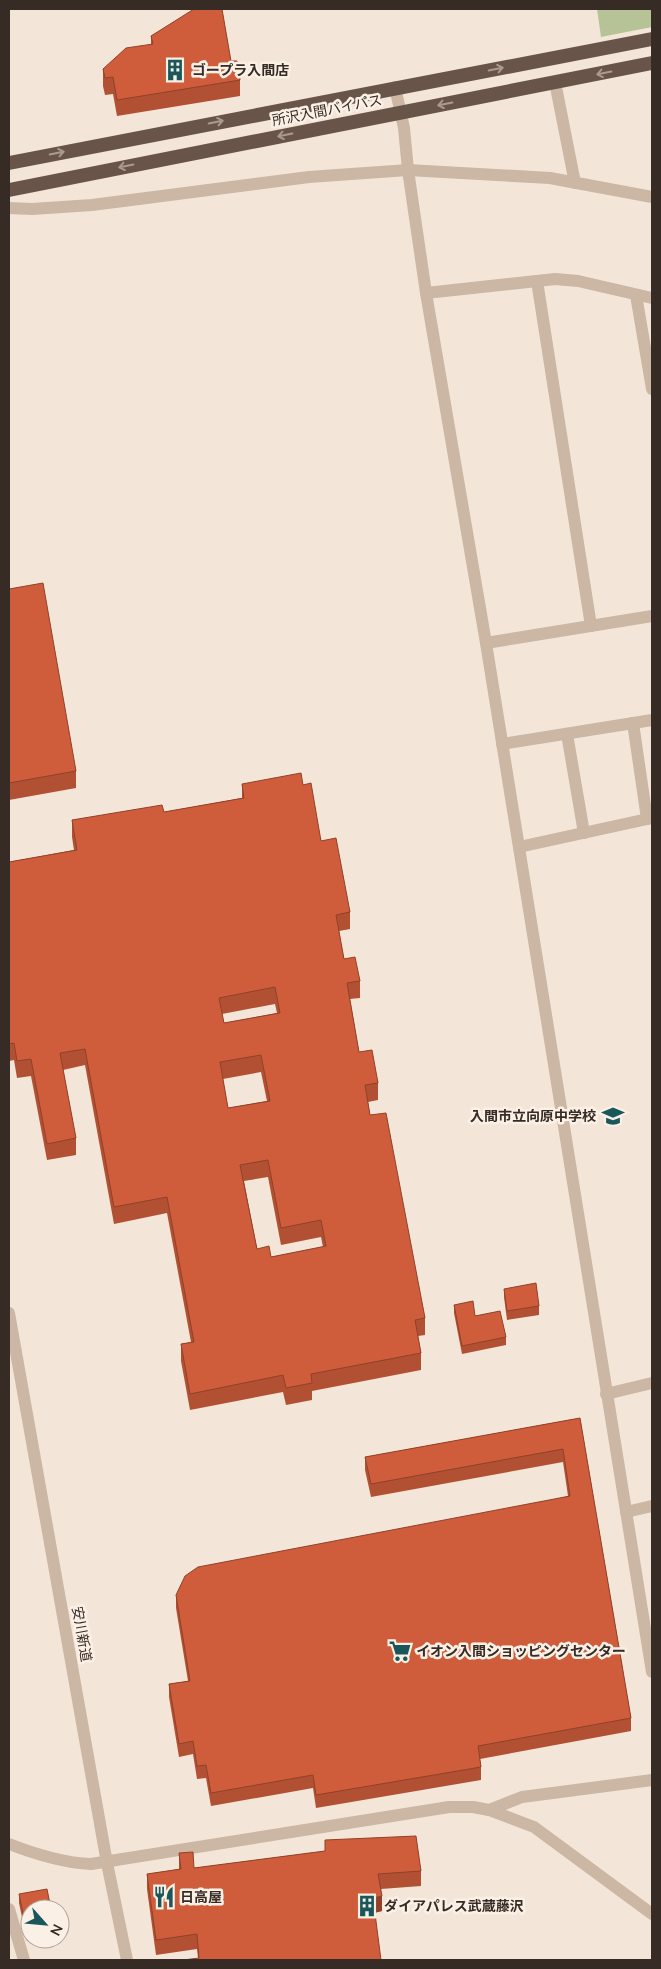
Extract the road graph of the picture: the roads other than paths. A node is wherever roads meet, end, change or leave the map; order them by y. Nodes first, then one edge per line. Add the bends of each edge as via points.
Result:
1 (652, 39) edge
2 (652, 63) edge
3 (555, 82) junction
4 (395, 87) junction
5 (400, 112) junction
6 (9, 163) edge
7 (408, 170) junction
8 (575, 183) junction
9 (9, 190) edge
10 (652, 197) edge
11 (9, 208) edge
12 (537, 281) junction
13 (426, 293) junction
14 (636, 295) junction
15 (652, 298) edge
16 (652, 389) edge
17 (652, 616) edge
18 (591, 626) junction
19 (486, 643) junction
20 (652, 720) edge
21 (633, 723) junction
22 (567, 734) junction
23 (502, 744) junction
24 (650, 818) edge
25 (584, 833) junction
26 (519, 847) junction
27 (9, 1313) edge
28 (13, 1358) edge
29 (652, 1383) edge
30 (606, 1394) junction
31 (652, 1506) edge
32 (626, 1512) junction
33 (646, 1597) edge
34 (652, 1672) edge
35 (652, 1780) edge
36 (489, 1810) junction
37 (9, 1844) edge
38 (108, 1862) junction
39 (9, 1909) edge
40 (652, 1914) edge
41 (24, 1960) edge
42 (127, 1960) edge

4 -> 1 highway, 所沢入間バイパス
2 -> 3 highway, 所沢入間バイパス
3 -> 5 highway, 所沢入間バイパス
3 - 8 street
4 - 5 street
6 -> 4 highway, 所沢入間バイパス
5 - 7 street
5 -> 9 highway, 所沢入間バイパス
7 - 8 street via 550,178
7 - 11 street via 309,177 92,205 32,210
7 - 13 street
8 - 10 street
12 - 13 street
12 - 14 street via 578,281
12 - 18 street
13 - 19 street
14 - 15 street
14 - 16 street
17 - 18 street
18 - 19 street
19 - 23 street
20 - 21 street
21 - 22 street
21 - 24 street
22 - 23 street
22 - 25 street
23 - 26 street
24 - 25 street
25 - 26 street
26 - 30 street
27 - 28 street, 安川新道
28 - 38 street, 安川新道
29 - 30 street
30 - 32 street
31 - 32 street
32 - 33 street
33 - 34 street
35 - 36 street via 522,1797
36 - 38 street via 449,1807
36 - 40 street via 534,1827
37 - 38 street via 77,1864
38 - 42 street, 安川新道
39 - 41 street

